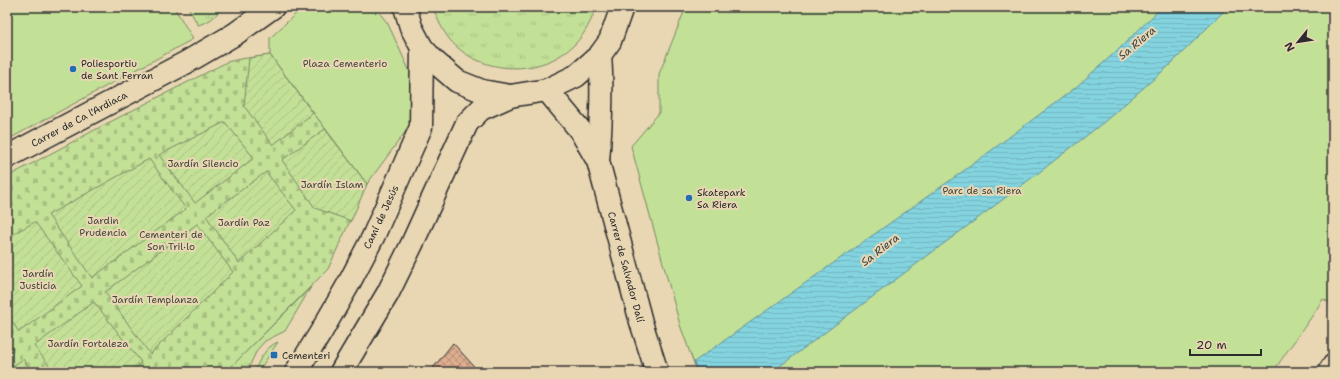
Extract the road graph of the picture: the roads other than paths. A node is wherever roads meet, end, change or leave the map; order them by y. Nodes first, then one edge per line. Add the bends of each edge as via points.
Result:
1 (249, 7) edge
2 (273, 7) edge
3 (405, 7) edge
4 (622, 7) edge
5 (235, 34) junction
6 (422, 48) junction
7 (600, 55) junction
8 (547, 90) junction
9 (510, 96) junction
10 (7, 157) edge
11 (598, 162) junction
12 (1333, 366) edge
13 (296, 372) edge
14 (342, 372) edge
15 (657, 372) edge
16 (1329, 372) edge

1 - 5 main road, Carrer de Ca l'Ardiaca
2 - 5 main road, Carrer de Ca l'Ardiaca
3 - 6 main road via 411,27
4 - 7 main road via 610,41
5 - 10 main road, Carrer de Ca l'Ardiaca
6 - 9 main road via 457,81 482,91
6 - 13 main road, Camí de Jesús via 421,127 373,237 325,326
7 - 8 main road via 576,76
7 - 11 main road, Carrer de Salvador Dalí via 602,79
8 - 9 main road
8 - 11 main road, Carrer de Salvador Dalí via 580,130
9 - 14 main road via 481,109 467,123 388,293
11 - 15 main road, Carrer de Salvador Dalí
12 - 16 main road

